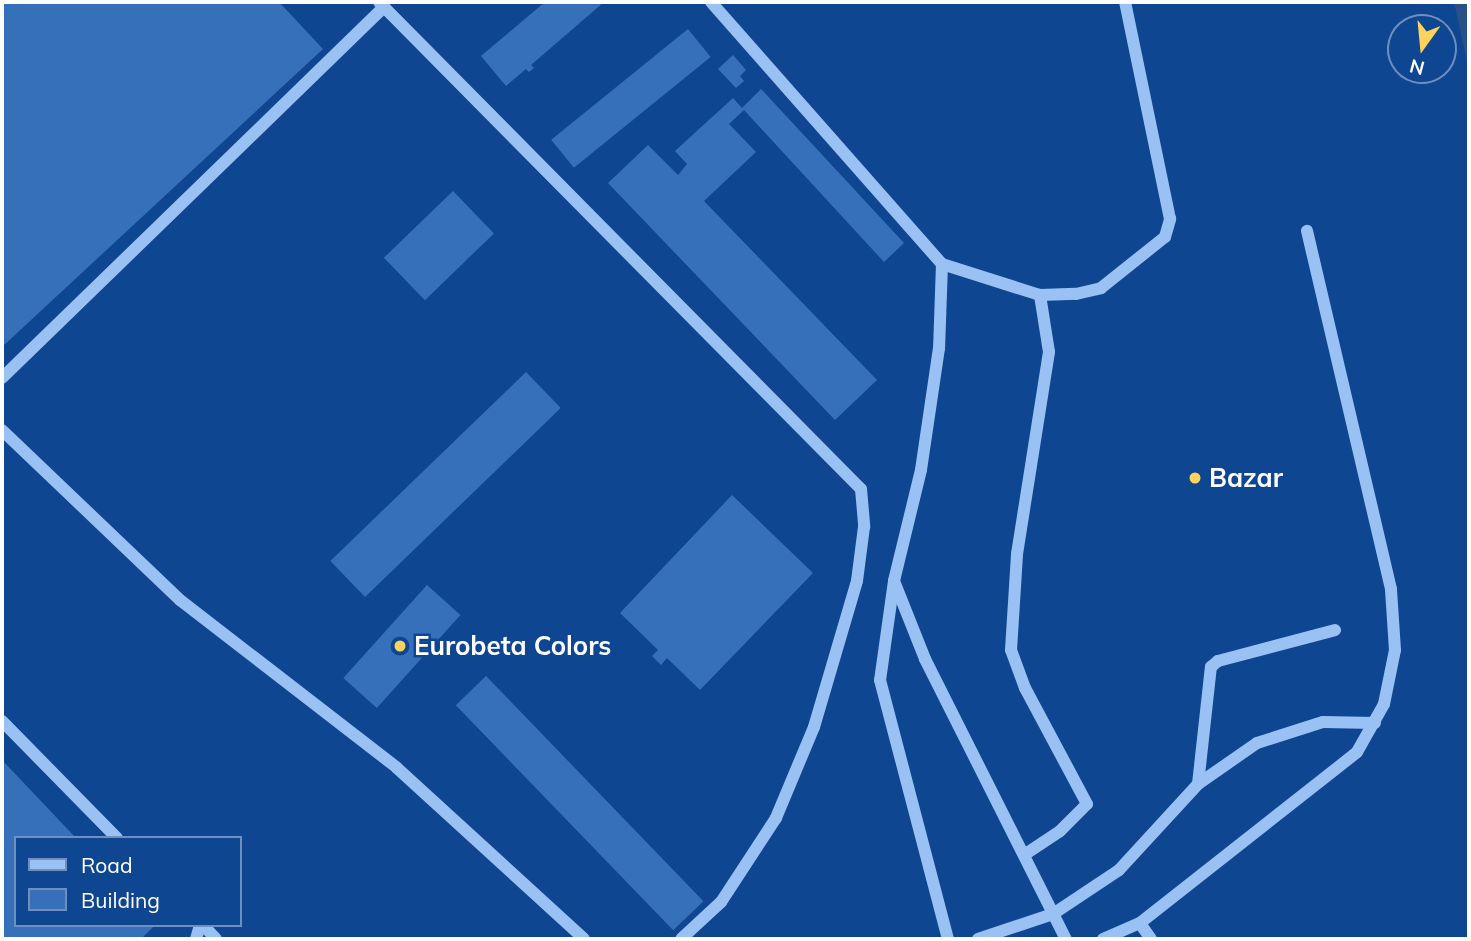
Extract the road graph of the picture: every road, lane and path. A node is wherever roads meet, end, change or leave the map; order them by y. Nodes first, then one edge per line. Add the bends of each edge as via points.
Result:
1 (711, 2) edge
2 (1125, 2) edge
3 (382, 4) edge
4 (1307, 231) dead end
5 (943, 264) junction
6 (1040, 295) junction
7 (2, 378) edge
8 (2, 430) edge
9 (894, 581) junction
10 (1335, 631) dead end
11 (2, 721) edge
12 (1375, 723) junction
13 (1198, 784) junction
14 (115, 836) edge
15 (1024, 855) junction
16 (1054, 914) junction
17 (1140, 923) junction
18 (203, 927) edge
19 (216, 939) edge
20 (584, 939) edge
21 (681, 939) edge
22 (948, 939) edge
23 (978, 939) edge
24 (1066, 939) edge
25 (1103, 939) edge
26 (1152, 939) edge

1 - 5 lane
2 - 6 lane via 1170,219 1165,237 1101,288
3 - 7 lane
3 - 21 lane via 862,489 864,527 857,581 814,726 776,818 721,902
4 - 12 lane via 1391,589 1395,650 1384,704
5 - 6 lane
5 - 9 lane via 939,348 921,470
6 - 15 lane via 1049,352 1017,554 1011,650 1025,688 1087,804 1060,831
8 - 20 lane via 180,600 397,768
9 - 15 lane via 925,659
9 - 22 lane via 880,680
10 - 13 lane via 1218,660 1211,667
11 - 14 lane
12 - 13 lane via 1323,722 1257,743
12 - 17 lane via 1357,752 1307,795
13 - 16 lane via 1119,870
15 - 16 lane
16 - 23 lane
16 - 24 lane
17 - 25 lane
17 - 26 lane
18 - 19 lane

